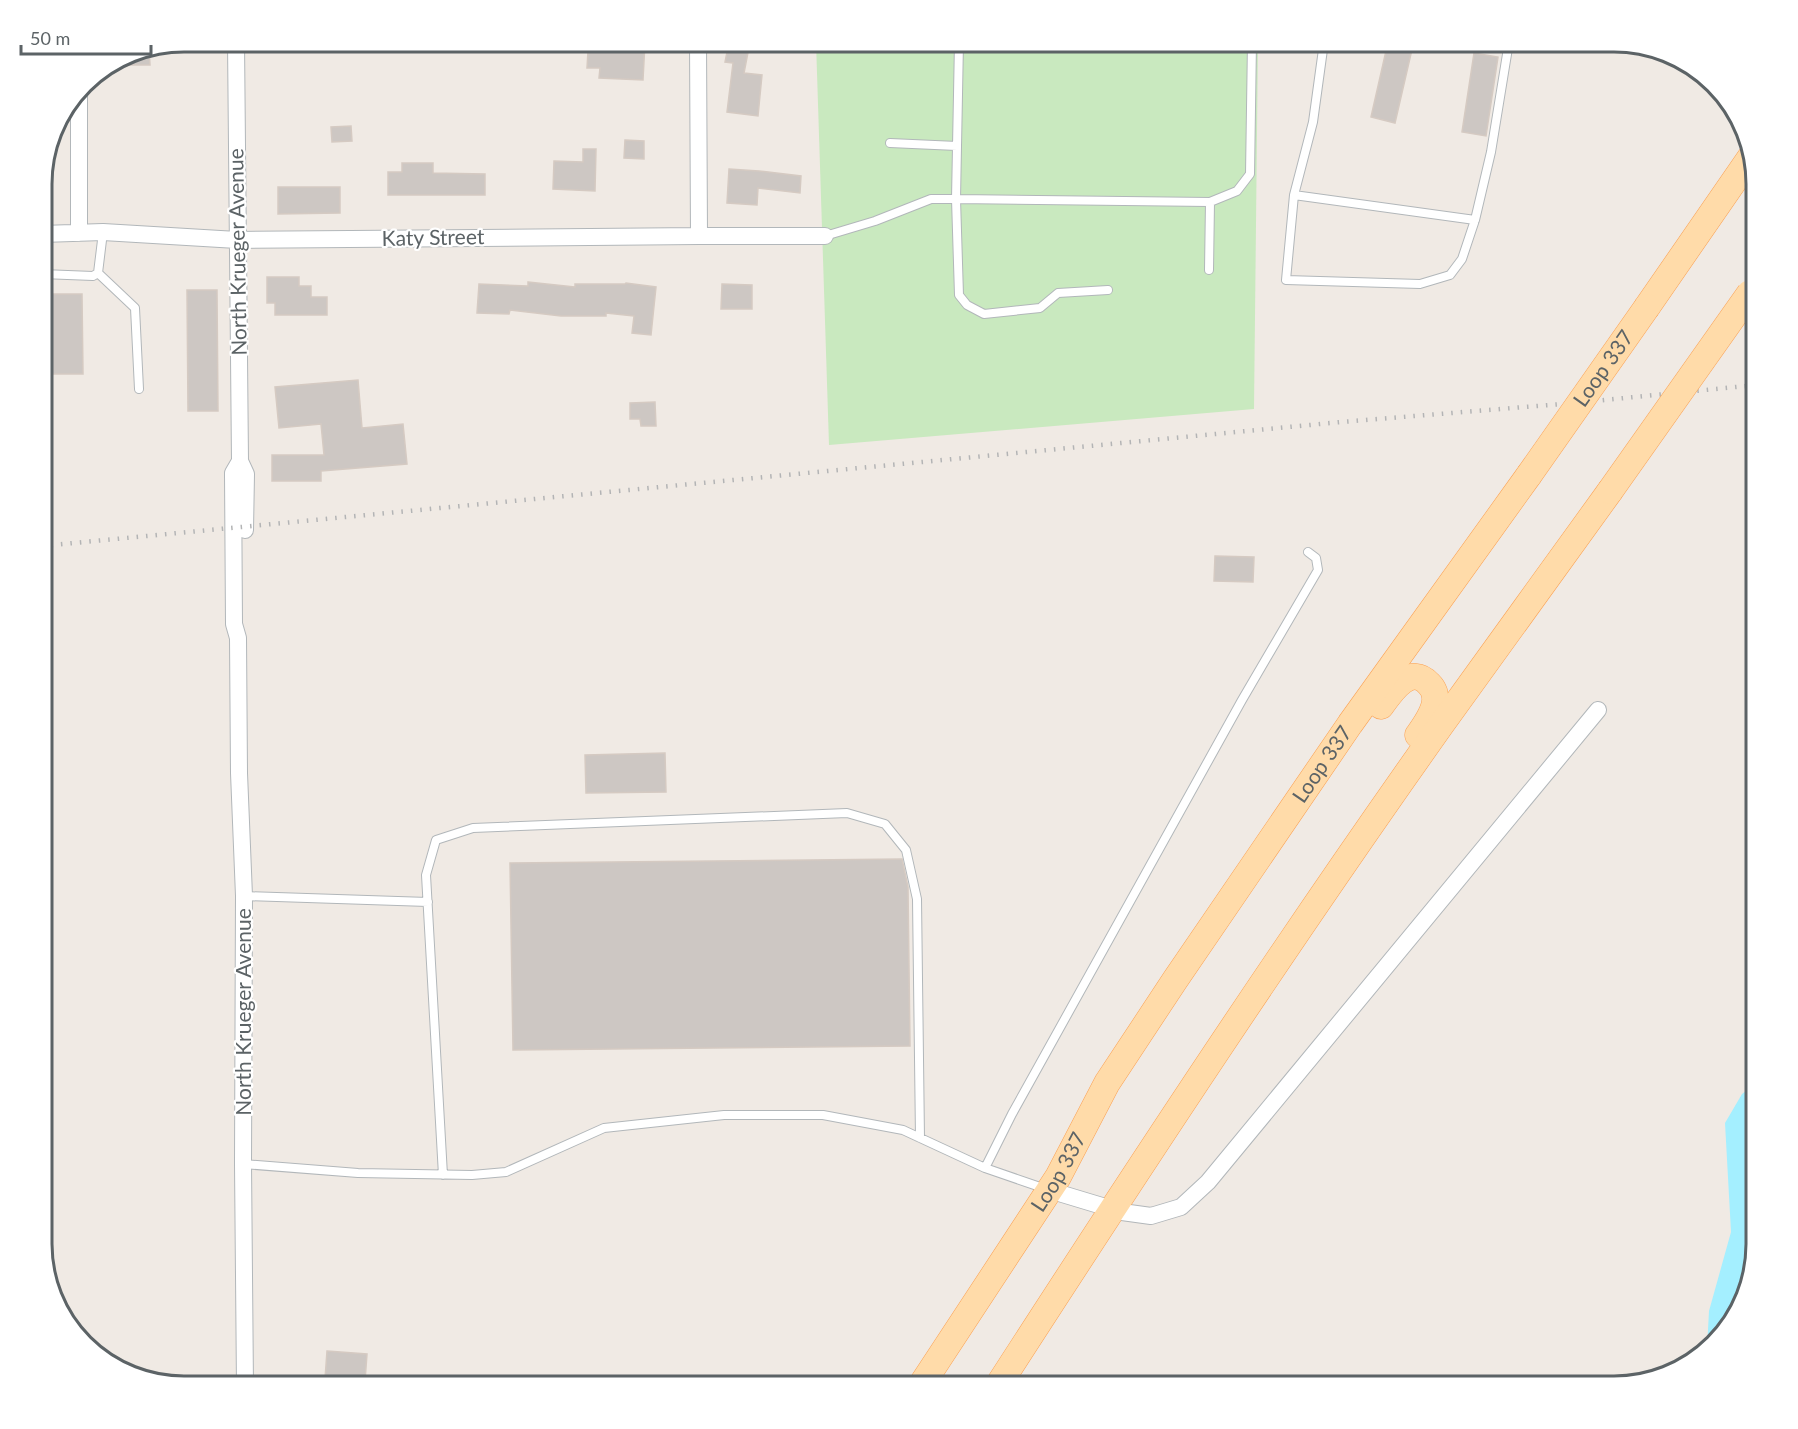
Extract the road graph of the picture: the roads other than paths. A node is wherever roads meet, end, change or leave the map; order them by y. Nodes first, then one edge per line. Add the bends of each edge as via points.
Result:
1 (959, 52) edge
2 (1252, 52) edge
3 (1323, 52) edge
4 (1507, 52) edge
5 (236, 53) edge
6 (698, 53) edge
7 (78, 107) edge
8 (890, 143) dead end
9 (957, 146) junction
10 (1744, 167) edge
11 (1294, 195) junction
12 (956, 200) junction
13 (1210, 202) junction
14 (1475, 220) junction
15 (103, 232) junction
16 (79, 233) junction
17 (53, 234) edge
18 (699, 236) junction
19 (825, 236) joint
20 (237, 240) junction
21 (1209, 270) dead end
22 (98, 273) junction
23 (53, 274) edge
24 (1108, 290) dead end
25 (1746, 299) edge
26 (139, 389) dead end
27 (1308, 552) dead end
28 (1598, 710) dead end
29 (244, 896) junction
30 (428, 902) junction
31 (1175, 980) junction
32 (1236, 1024) junction
33 (920, 1138) junction
34 (243, 1164) junction
35 (985, 1168) junction
36 (443, 1175) junction
37 (1049, 1190) junction
38 (1113, 1208) junction
39 (245, 1376) edge
40 (927, 1376) edge
41 (1005, 1376) edge

1 - 9 lane
2 - 13 lane via 1251,174 1238,191
3 - 11 lane via 1313,122
4 - 14 lane
5 - 20 street, North Krueger Avenue
6 - 18 street
7 - 16 street
8 - 9 lane
9 - 12 lane
10 - 31 main road, Loop 337, bridge via 1350,724
11 - 14 lane
11 - 14 lane via 1286,280 1420,284 1450,275 1462,259
12 - 13 lane
12 - 19 lane via 931,198
12 - 24 lane via 959,295 967,305 984,314 1040,308 1058,293
13 - 21 lane
15 - 16 street, Katy Street
15 - 20 street, Katy Street
15 - 22 lane
16 - 17 street, Katy Street
18 - 19 street, Katy Street
18 - 20 street, Katy Street
20 - 29 street, North Krueger Avenue via 240,461 246,474 244,622 238,638
22 - 23 lane
22 - 26 lane via 135,308
25 - 32 main road, bridge via 1441,725
27 - 35 lane via 1316,558 1318,570 1242,700
28 - 38 street via 1208,1182 1181,1207 1151,1216
29 - 30 lane
29 - 34 street, North Krueger Avenue
30 - 33 lane via 426,875 436,840 473,828 847,813 885,824 906,850 917,899
30 - 36 lane
31 - 32 main road via 1236,911 1392,690 1409,677 1427,681 1434,691 1432,712 1278,937
31 - 37 main road, Loop 337 via 1107,1083
32 - 38 main road
33 - 35 lane
33 - 36 lane via 903,1130 823,1115 723,1115 604,1128 506,1172
34 - 36 lane
34 - 39 street, North Krueger Avenue
35 - 37 lane
37 - 38 street
37 - 40 main road, Loop 337
38 - 41 main road

